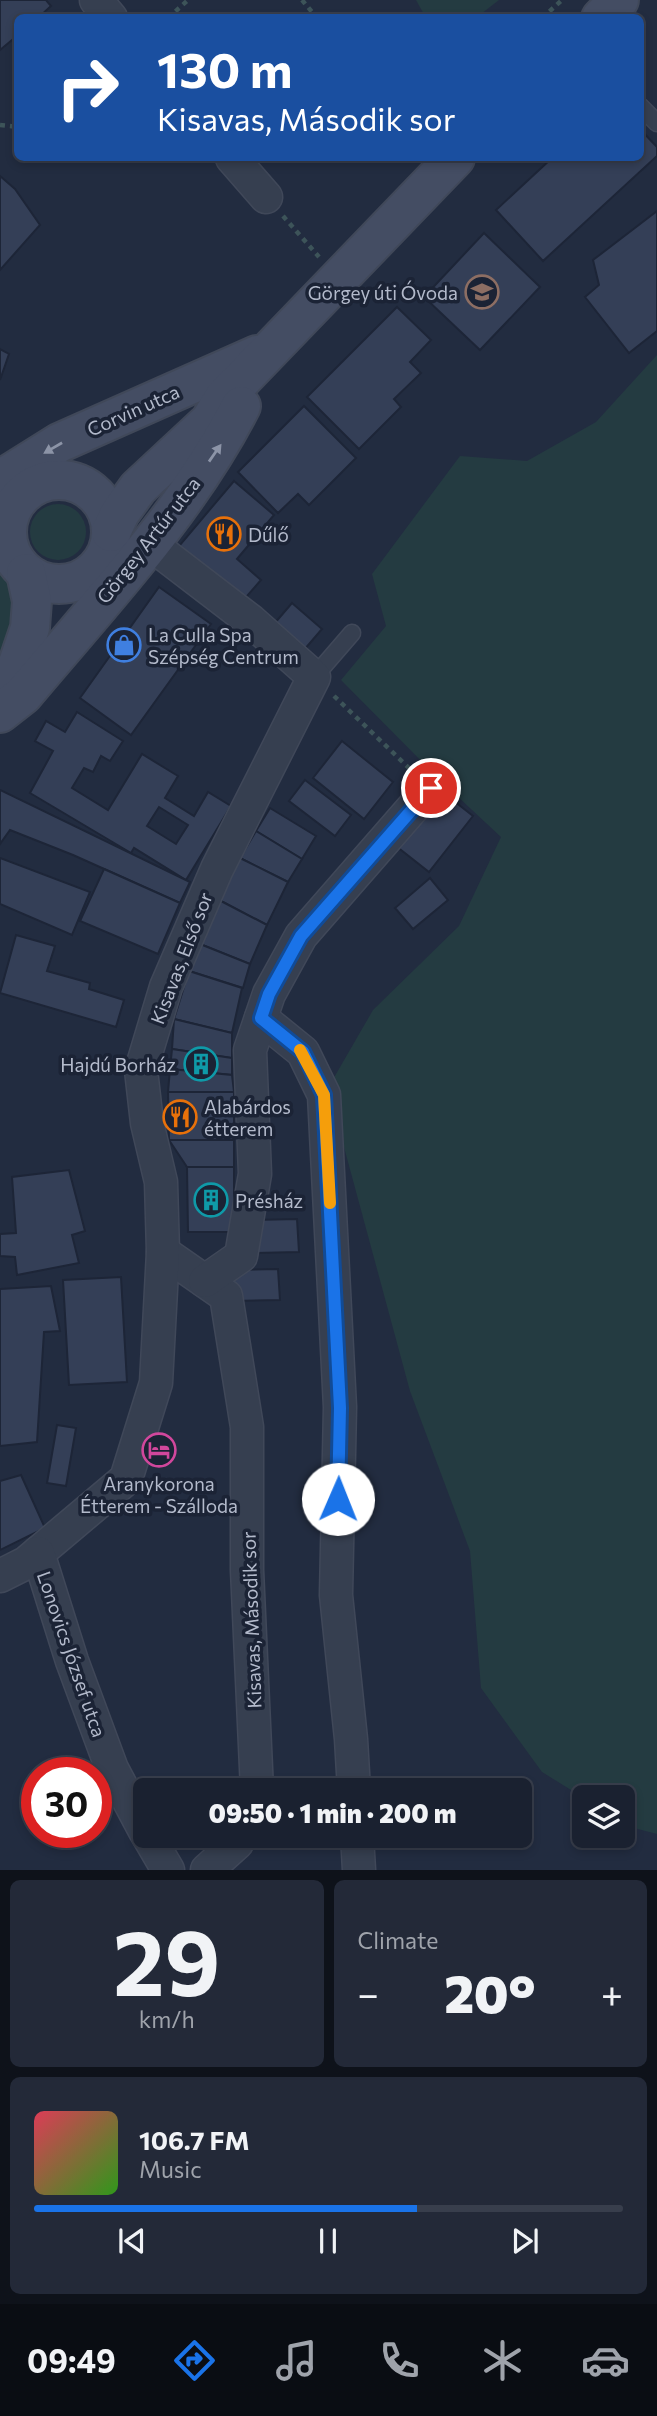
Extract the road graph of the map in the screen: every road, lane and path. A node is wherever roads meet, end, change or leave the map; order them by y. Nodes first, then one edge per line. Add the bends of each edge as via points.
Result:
1 (96, 0) edge
2 (188, 0) edge
3 (302, 0) edge
4 (562, 0) edge
5 (619, 0) edge
6 (108, 14) edge
7 (172, 14) edge
8 (314, 14) edge
9 (546, 14) edge
10 (605, 14) edge
11 (644, 110) edge
12 (657, 124) edge
13 (235, 161) edge
14 (453, 161) edge
15 (266, 197) joint
16 (338, 279) junction
17 (271, 349) junction
18 (224, 398) junction
19 (85, 488) junction
20 (4, 502) edge
21 (111, 532) junction
22 (152, 540) junction
23 (12, 560) edge
24 (86, 577) junction
25 (352, 633) dead end
26 (314, 677) junction
27 (4, 697) edge
28 (425, 795) joint
29 (261, 1018) junction
30 (163, 1252) junction
31 (205, 1282) junction
32 (38, 1553) junction
33 (0, 1576) edge
34 (256, 1778) edge
35 (354, 1778) edge
36 (133, 1808) edge
37 (155, 1848) edge
38 (231, 1848) edge
39 (358, 1848) edge
40 (168, 1870) edge
41 (207, 1870) edge
42 (359, 1870) edge

1 - 6 street
2 - 7 path
3 - 8 path
4 - 9 path
5 - 10 street
11 - 12 lane
13 - 15 street
14 - 16 street, Görgey Artúr utca
15 - 16 path
16 - 17 street, Görgey Artúr utca
17 - 18 street, Görgey Artúr utca
17 -> 20 street, Corvin utca via 59,443
22 -> 17 street, Görgey Artúr utca via 221,445
18 - 19 street, Görgey Artúr utca via 143,458
18 - 21 street, Görgey Artúr utca via 209,421 138,488
19 - 20 street via 69,481 51,481
19 - 21 street via 108,514
20 - 23 street
21 - 24 street via 108,550
22 - 26 street via 157,549 251,621
22 - 27 street, Görgey Artúr utca via 23,695
23 - 24 street via 38,580 54,584
23 - 27 street via 32,601 30,628
24 - 27 street, Görgey Artúr utca
25 - 26 lane
26 - 28 path via 412,771
26 - 30 street, Kisavas, Első sor via 217,869 166,986 141,1070 161,1182
28 - 29 street via 301,936
29 - 31 street via 250,1050 255,1174 242,1256
29 - 35 street via 303,1052 324,1095 340,1408 336,1594
30 - 31 street, Kisavas, Második sor
30 - 32 street, Kisavas, Első sor via 156,1382 126,1479
31 - 34 street, Kisavas, Második sor via 226,1296 247,1427 247,1570
32 - 33 street, Lonovics József utca
32 - 36 street, Lonovics József utca via 112,1769
37 - 40 street
38 - 41 street
39 - 42 street

